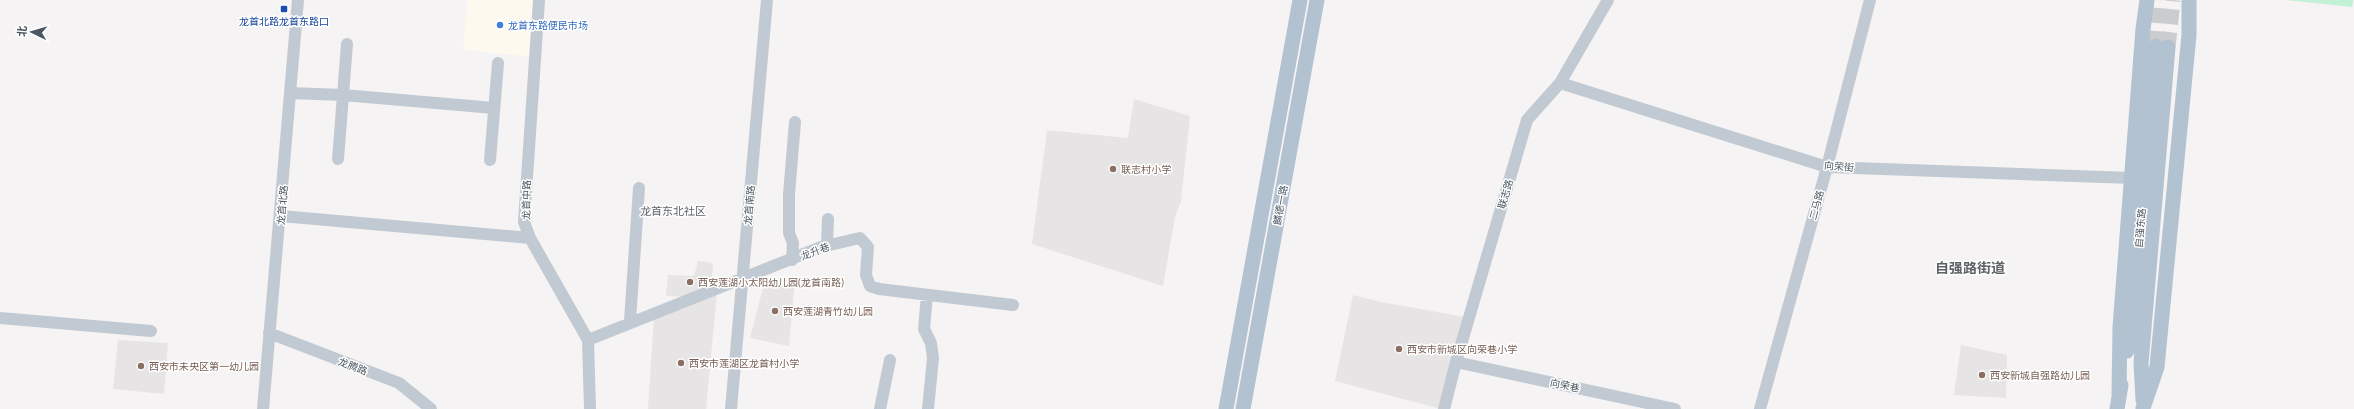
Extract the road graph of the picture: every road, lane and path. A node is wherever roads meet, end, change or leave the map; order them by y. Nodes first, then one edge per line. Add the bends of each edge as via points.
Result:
1 (298, 0) edge
2 (539, 0) edge
3 (767, 0) edge
4 (1300, 0) edge
5 (1317, 0) edge
6 (1608, 0) edge
7 (1870, 0) edge
8 (2147, 0) edge
9 (2189, 0) edge
10 (347, 44) dead end
11 (498, 63) dead end
12 (1560, 83) junction
13 (290, 93) junction
14 (343, 95) junction
15 (494, 108) junction
16 (796, 122) dead end
17 (338, 159) dead end
18 (490, 160) dead end
19 (1827, 167) junction
20 (2132, 178) junction
21 (639, 188) dead end
22 (281, 216) junction
23 (828, 219) dead end
24 (530, 238) junction
25 (827, 245) junction
26 (792, 260) junction
27 (743, 278) junction
28 (928, 295) junction
29 (1013, 305) dead end
30 (0, 318) edge
31 (630, 321) junction
32 (151, 331) dead end
33 (269, 333) junction
34 (588, 340) junction
35 (890, 360) dead end
36 (1456, 362) junction
37 (2119, 394) junction
38 (2143, 408) edge
39 (263, 409) edge
40 (431, 409) edge
41 (590, 409) edge
42 (731, 409) edge
43 (880, 409) edge
44 (928, 409) edge
45 (1226, 409) edge
46 (1243, 409) edge
47 (1444, 409) edge
48 (1675, 409) edge
49 (1760, 409) edge
50 (2117, 409) edge

1 - 13 street, 龙首北路
2 - 24 street, 龙首中路 via 524,222
3 - 27 street, 龙首南路
4 - 45 main road, 麟德一路
5 - 46 main road, 麟德一路
6 - 12 street, 联志路
7 - 19 street, 二马路
8 - 20 main road
9 - 38 main road via 2188,35 2157,366
10 - 14 street
11 - 15 street
12 - 19 street, 向荣街
12 - 36 street, 联志路 via 1527,120
13 - 14 street
13 - 22 street, 龙首北路
14 - 15 street
14 - 17 street
15 - 18 street
16 - 26 street via 789,194
19 - 20 street, 向荣街
19 - 49 street, 二马路
20 - 37 main road via 2120,328
21 - 31 street
22 - 24 street
22 - 33 street, 龙首北路
23 - 25 street
24 - 34 street, 龙首中路
25 - 26 street, 龙升巷
25 - 28 street, 龙升巷 via 860,238 868,247 866,275 870,286
26 - 27 street, 龙升巷
27 - 31 street, 龙升巷
27 - 42 street, 龙首南路
28 - 29 street, 龙升巷
28 - 44 street via 924,324 933,358
30 - 32 street
31 - 34 street, 龙升巷
33 - 39 street, 龙首北路
33 - 40 street, 龙腾路 via 399,383
34 - 41 street, 龙首中路
35 - 43 street
36 - 47 street, 联志路
36 - 48 street, 向荣巷
37 - 38 main road, 自强东路 via 2132,327 2162,47 2141,363
37 - 50 main road, 自强东路

